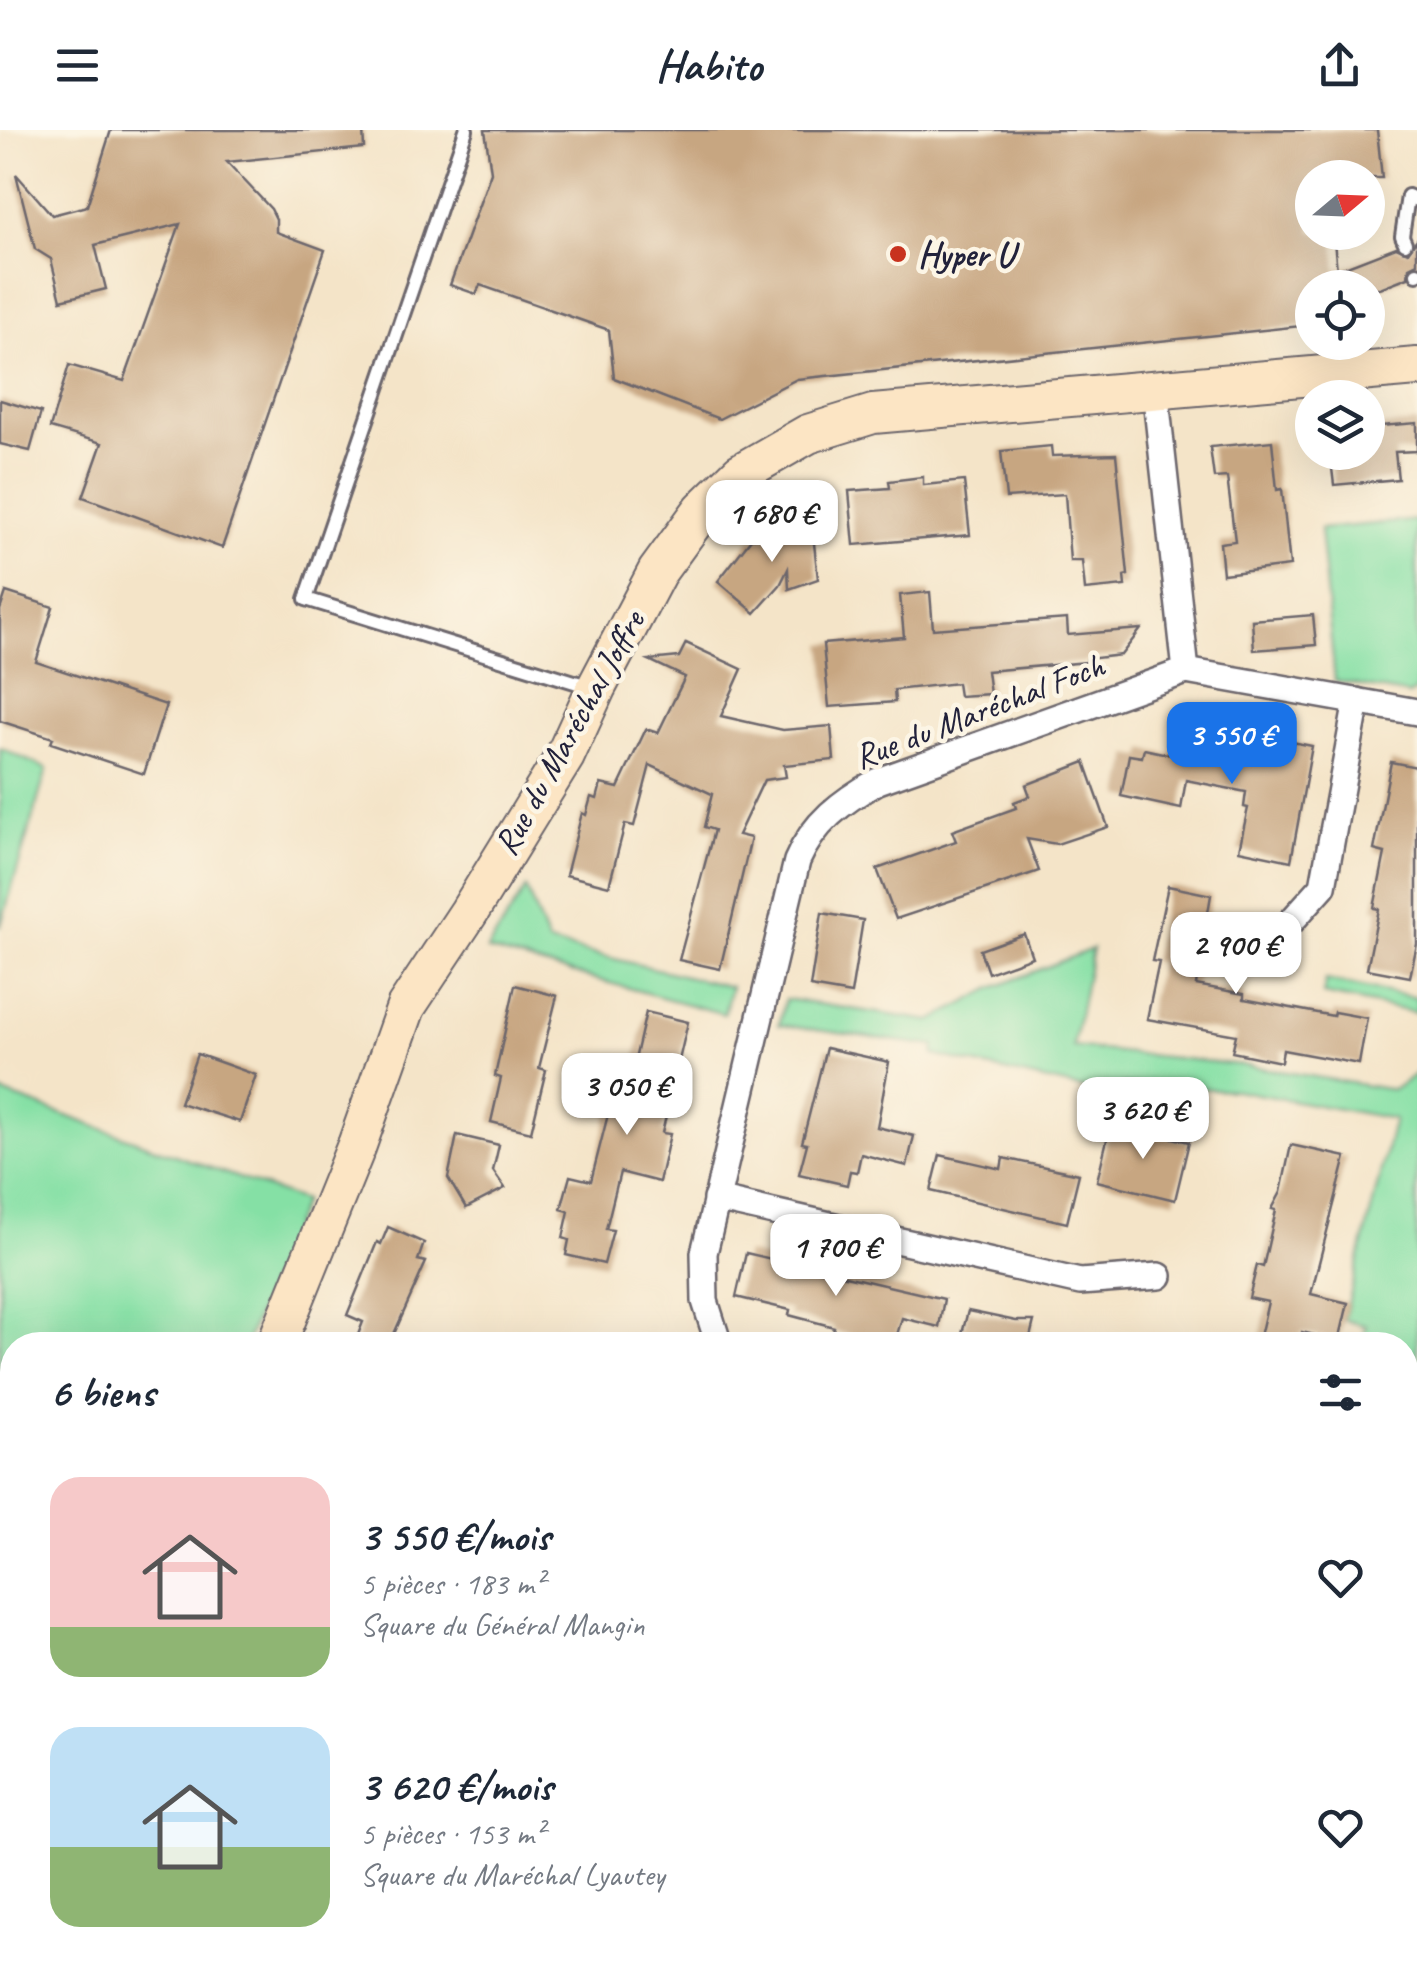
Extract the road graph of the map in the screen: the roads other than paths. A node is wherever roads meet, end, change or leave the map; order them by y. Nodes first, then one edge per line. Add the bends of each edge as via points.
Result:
1 (466, 130) edge
2 (1412, 198) edge
3 (1405, 244) dead end
4 (1417, 367) edge
5 (1154, 389) junction
6 (1186, 671) junction
7 (596, 688) junction
8 (1357, 702) junction
9 (1417, 712) edge
10 (1280, 934) dead end
11 (716, 1199) junction
12 (1160, 1276) dead end
13 (281, 1332) edge
14 (714, 1332) edge

1 - 7 lane via 306,599
2 - 3 lane
4 - 5 street, Rue du Maréchal Joffre
5 - 6 street
5 - 7 street, Rue du Maréchal Joffre via 873,414 808,434 740,473 703,508 657,572
6 - 8 street
6 - 11 street, Rue du Maréchal Foch via 897,773 819,824 797,862
7 - 13 street, Rue du Maréchal Joffre via 565,756 406,1007
8 - 9 street
8 - 10 street via 1324,886
11 - 12 street via 1080,1282
11 - 14 street, Rue du Maréchal Foch via 704,1253 705,1301

